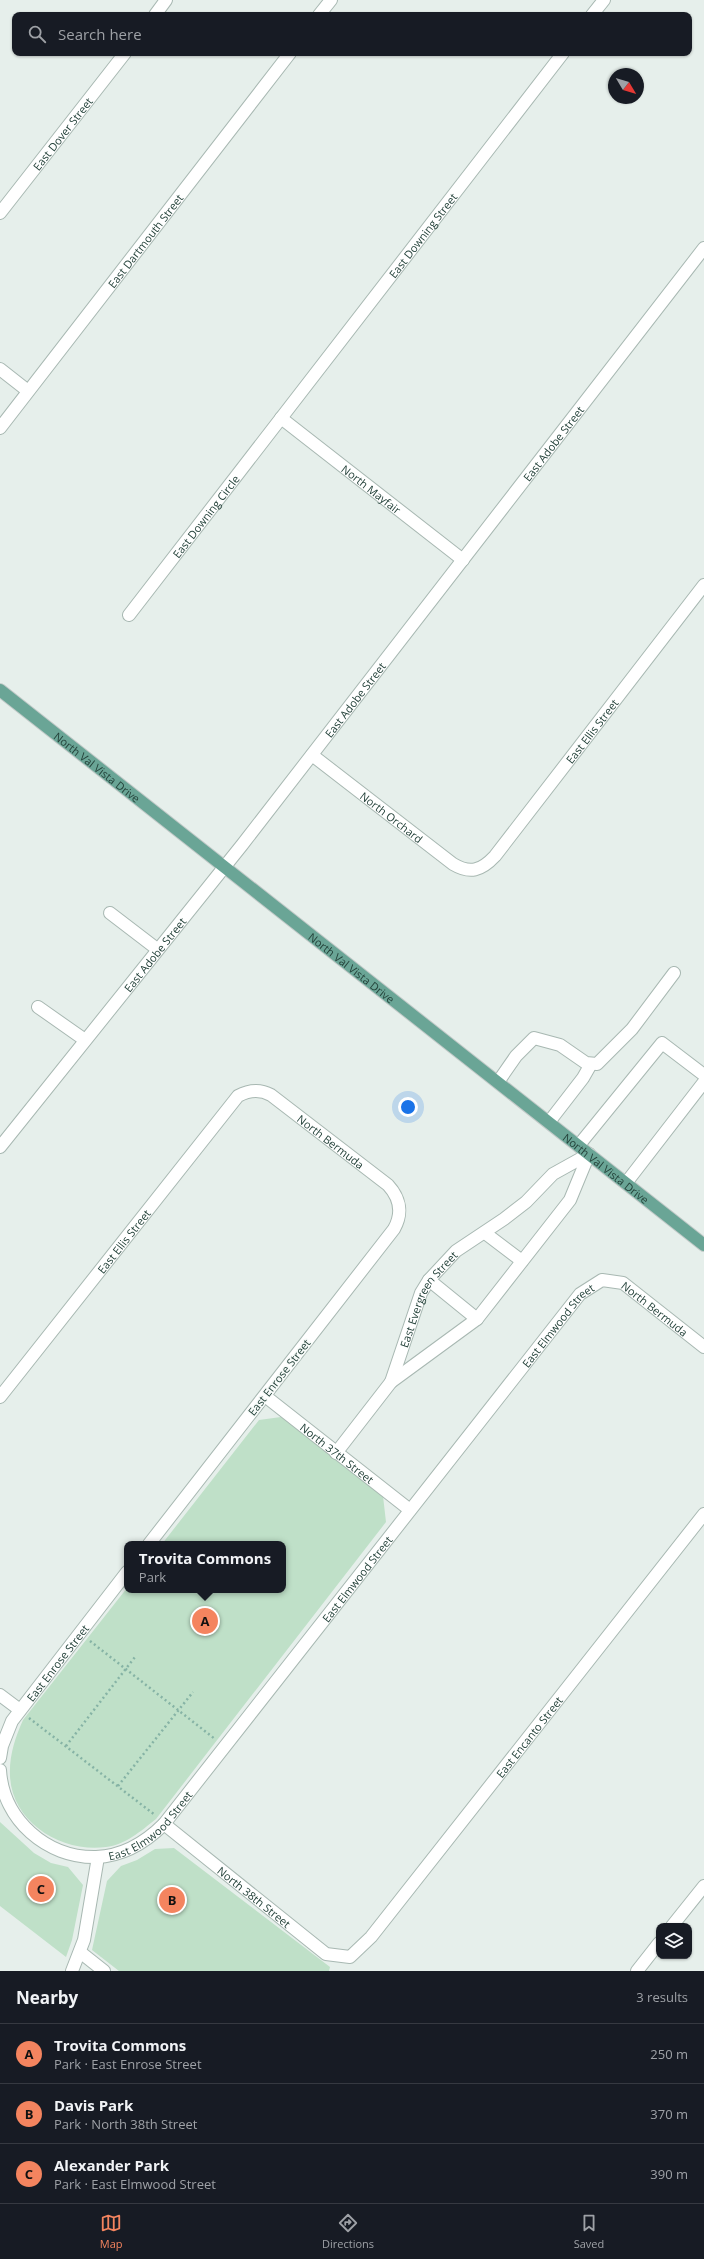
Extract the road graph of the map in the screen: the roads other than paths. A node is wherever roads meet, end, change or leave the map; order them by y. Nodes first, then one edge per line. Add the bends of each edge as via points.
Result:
1 (166, 0) edge
2 (331, 0) edge
3 (604, 0) edge
4 (156, 12) edge
5 (321, 12) edge
6 (594, 12) edge
7 (123, 56) edge
8 (288, 56) edge
9 (561, 56) edge
10 (0, 213) edge
11 (703, 251) edge
12 (0, 369) edge
13 (28, 391) junction
14 (281, 418) junction
15 (0, 428) edge
16 (462, 560) junction
17 (704, 585) edge
18 (129, 615) dead end
19 (0, 690) edge
20 (312, 755) junction
21 (224, 867) junction
22 (475, 871) joint
23 (110, 913) dead end
24 (157, 949) junction
25 (674, 973) dead end
26 (38, 1007) dead end
27 (85, 1040) junction
28 (591, 1064) junction
29 (704, 1075) edge
30 (498, 1082) junction
31 (704, 1082) edge
32 (251, 1091) joint
33 (549, 1122) junction
34 (579, 1145) junction
35 (0, 1147) edge
36 (589, 1154) junction
37 (626, 1183) junction
38 (400, 1206) joint
39 (485, 1233) junction
40 (704, 1245) edge
41 (522, 1261) junction
42 (429, 1280) junction
43 (602, 1280) joint
44 (477, 1319) junction
45 (704, 1347) edge
46 (391, 1382) junction
47 (265, 1396) junction
48 (0, 1397) edge
49 (336, 1453) junction
50 (410, 1510) junction
51 (704, 1514) edge
52 (151, 1541) edge
53 (124, 1576) edge
54 (0, 1695) edge
55 (20, 1710) junction
56 (0, 1758) edge
57 (0, 1770) edge
58 (3, 1799) edge
59 (164, 1823) junction
60 (98, 1857) junction
61 (704, 1886) edge
62 (674, 1923) edge
63 (656, 1947) edge
64 (80, 1952) junction
65 (350, 1957) joint
66 (72, 1971) edge
67 (104, 1971) edge
68 (637, 1971) edge

1 - 4 street
2 - 5 street
3 - 6 street
7 - 10 street, East Dover Street
8 - 13 street, East Dartmouth Street
9 - 14 street, East Downing Street
11 - 16 street, East Adobe Street
12 - 13 street
13 - 15 street, East Dartmouth Street
14 - 16 street, North Mayfair
14 - 18 street, East Downing Circle
16 - 20 street, East Adobe Street
17 - 22 street, East Ellis Street via 494,856
19 - 21 main road, North Val Vista Drive
20 - 21 street, East Adobe Street
20 - 22 street, North Orchard via 453,864 467,871
21 - 24 street, East Adobe Street
21 - 30 main road, North Val Vista Drive
23 - 24 street
24 - 27 street, East Adobe Street
25 - 28 street via 632,1029 597,1064
26 - 27 street
27 - 35 street, East Adobe Street
28 - 30 street via 560,1045 534,1038 516,1056
28 - 33 street
29 - 34 street via 662,1043
30 - 33 main road, North Val Vista Drive
31 - 37 street
32 - 38 street, North Bermuda via 271,1095 376,1176 392,1190
32 - 48 street, East Ellis Street via 232,1101
33 - 34 main road, North Val Vista Drive
34 - 36 main road, North Val Vista Drive
36 - 37 main road, North Val Vista Drive
36 - 39 street, East Evergreen Street via 553,1174 526,1202
36 - 41 street, East Evergreen Street via 570,1200
37 - 40 main road, North Val Vista Drive
38 - 47 street, East Enrose Street via 398,1222 394,1229
39 - 41 street
39 - 42 street, East Evergreen Street via 456,1251
41 - 44 street, East Evergreen Street
42 - 44 street
42 - 46 street, East Evergreen Street via 421,1293
43 - 45 street, North Bermuda via 623,1283
43 - 50 street, East Elmwood Street via 580,1294
44 - 46 street, East Evergreen Street
46 - 49 street, East Evergreen Street
47 - 49 street, North 37th Street
47 - 52 street, East Enrose Street
49 - 50 street, North 37th Street
50 - 59 street, East Elmwood Street
51 - 65 street, East Encanto Street via 371,1936
53 - 55 street, East Enrose Street
54 - 55 street
55 - 56 street, East Enrose Street via 7,1731
57 - 58 street
58 - 60 street, East Elmwood Street via 34,1836 63,1852
59 - 60 street, East Elmwood Street via 154,1834 131,1848
59 - 65 street, North 38th Street via 326,1954
60 - 64 street, East Elmwood Street via 92,1902
61 - 62 street
63 - 68 street
64 - 66 street, East Elmwood Street
64 - 67 street

